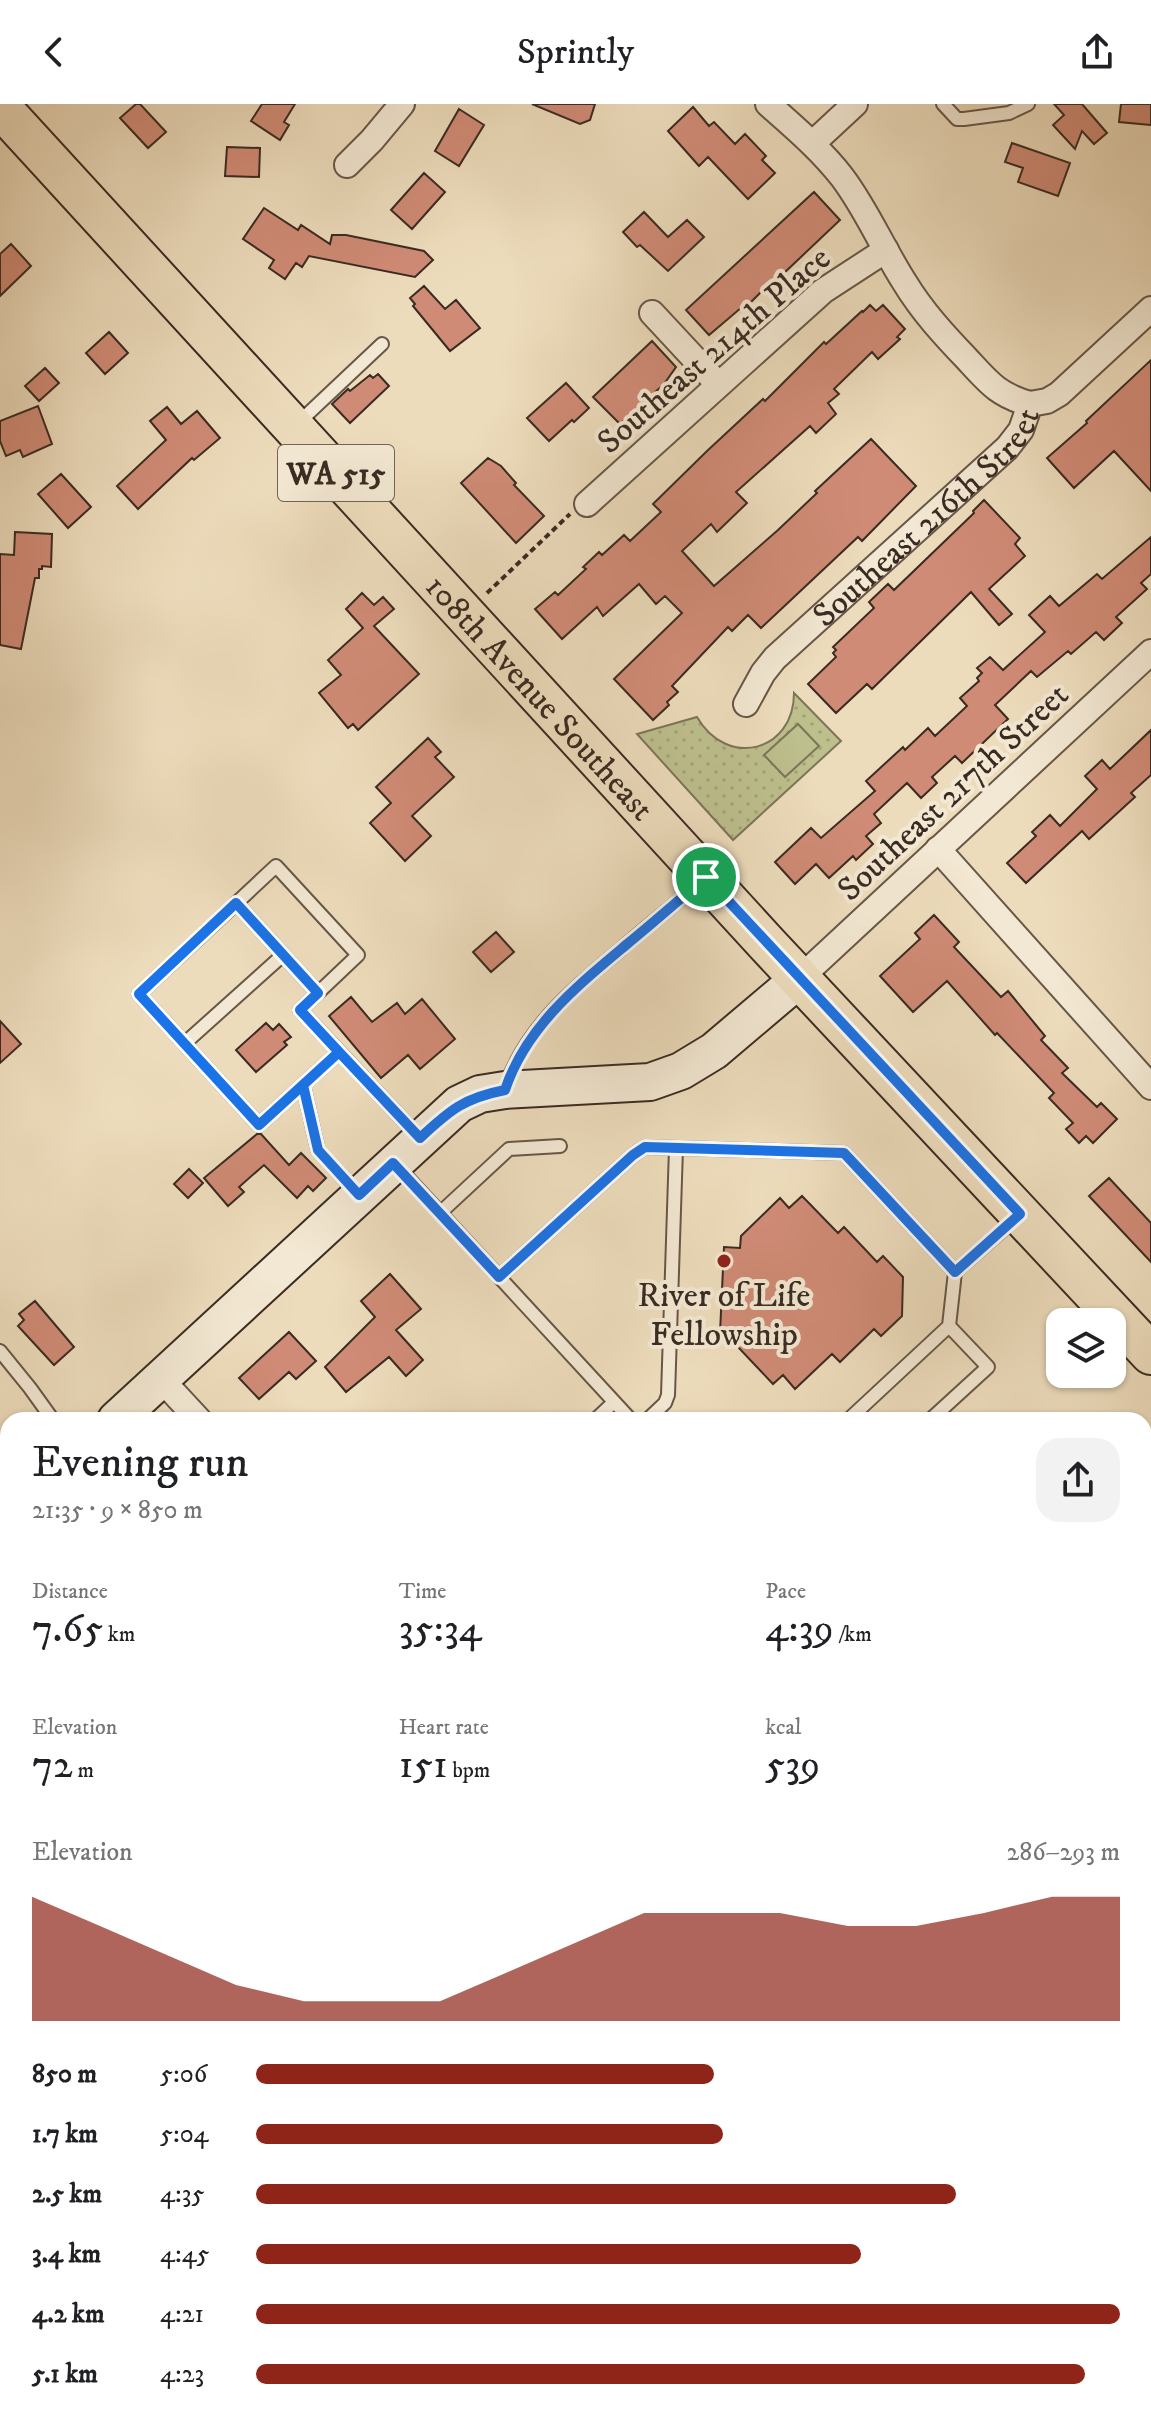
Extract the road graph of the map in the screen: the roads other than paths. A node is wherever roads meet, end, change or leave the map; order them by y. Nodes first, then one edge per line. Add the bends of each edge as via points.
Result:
1 (402, 104) edge
2 (768, 104) edge
3 (855, 104) edge
4 (943, 104) edge
5 (1028, 104) edge
6 (0, 107) edge
7 (813, 143) junction
8 (347, 165) dead end
9 (886, 250) junction
10 (1151, 309) edge
11 (652, 313) dead end
12 (382, 344) dead end
13 (718, 384) junction
14 (1030, 404) junction
15 (294, 427) junction
16 (587, 504) road end
17 (1151, 652) edge
18 (746, 704) dead end
19 (938, 849) junction
20 (706, 877) junction
21 (236, 903) junction
22 (283, 955) junction
23 (799, 979) junction
24 (318, 993) junction
25 (185, 1043) junction
26 (339, 1052) junction
27 (303, 1085) junction
28 (1151, 1087) edge
29 (505, 1090) junction
30 (420, 1138) junction
31 (560, 1146) dead end
32 (676, 1148) junction
33 (393, 1163) junction
34 (359, 1195) junction
35 (440, 1213) junction
36 (1020, 1214) junction
37 (955, 1272) junction
38 (499, 1277) junction
39 (949, 1326) junction
40 (0, 1351) edge
41 (1151, 1354) edge
42 (161, 1379) junction
43 (614, 1402) junction
44 (47, 1412) edge
45 (125, 1412) edge
46 (192, 1412) edge
47 (603, 1412) edge
48 (623, 1412) edge
49 (655, 1412) edge
50 (857, 1412) edge
51 (939, 1412) edge

1 - 8 street
2 - 7 street
3 - 7 street
4 - 5 lane via 957,119 1009,113
6 - 15 main road, 108th Avenue Southeast / WA 515
7 - 9 street via 843,178
9 - 13 street, Southeast 214th Place via 823,291
9 - 14 street via 921,309 945,337 997,391
10 - 14 street, Southeast 216th Street via 1059,394
11 - 13 street
12 - 15 lane
13 - 16 street, Southeast 214th Place
14 - 18 street, Southeast 216th Street via 1021,430 1007,448 775,658
15 - 20 main road, 108th Avenue Southeast / WA 515
17 - 19 street, Southeast 217th Street
19 - 23 street, Southeast 217th Street
19 - 28 street
20 - 23 main road, 108th Avenue Southeast / WA 515
20 - 29 lane via 548,1015 528,1041
21 - 22 lane
21 - 24 lane via 276,866 358,955
21 - 25 lane via 139,994
22 - 24 lane
22 - 25 lane
23 - 29 street via 714,1051 681,1071 650,1082
23 - 36 main road, 108th Avenue Southeast / WA 515
24 - 26 lane via 300,1010
25 - 27 lane via 259,1125
26 - 27 lane
26 - 30 lane
27 - 34 lane via 318,1150
29 - 30 street via 459,1104
30 - 33 street
31 - 35 lane via 509,1149
32 - 37 lane via 844,1153
32 - 38 lane via 645,1147 633,1155
32 - 49 lane via 668,1395
33 - 34 street
33 - 35 lane
34 - 42 street
35 - 38 lane
36 - 37 lane
36 - 41 main road, 108th Avenue Southeast / WA 515
37 - 39 lane
38 - 43 lane
39 - 50 lane
39 - 51 lane via 988,1367
40 - 44 lane
42 - 45 street
42 - 46 street
43 - 47 lane
43 - 48 lane

